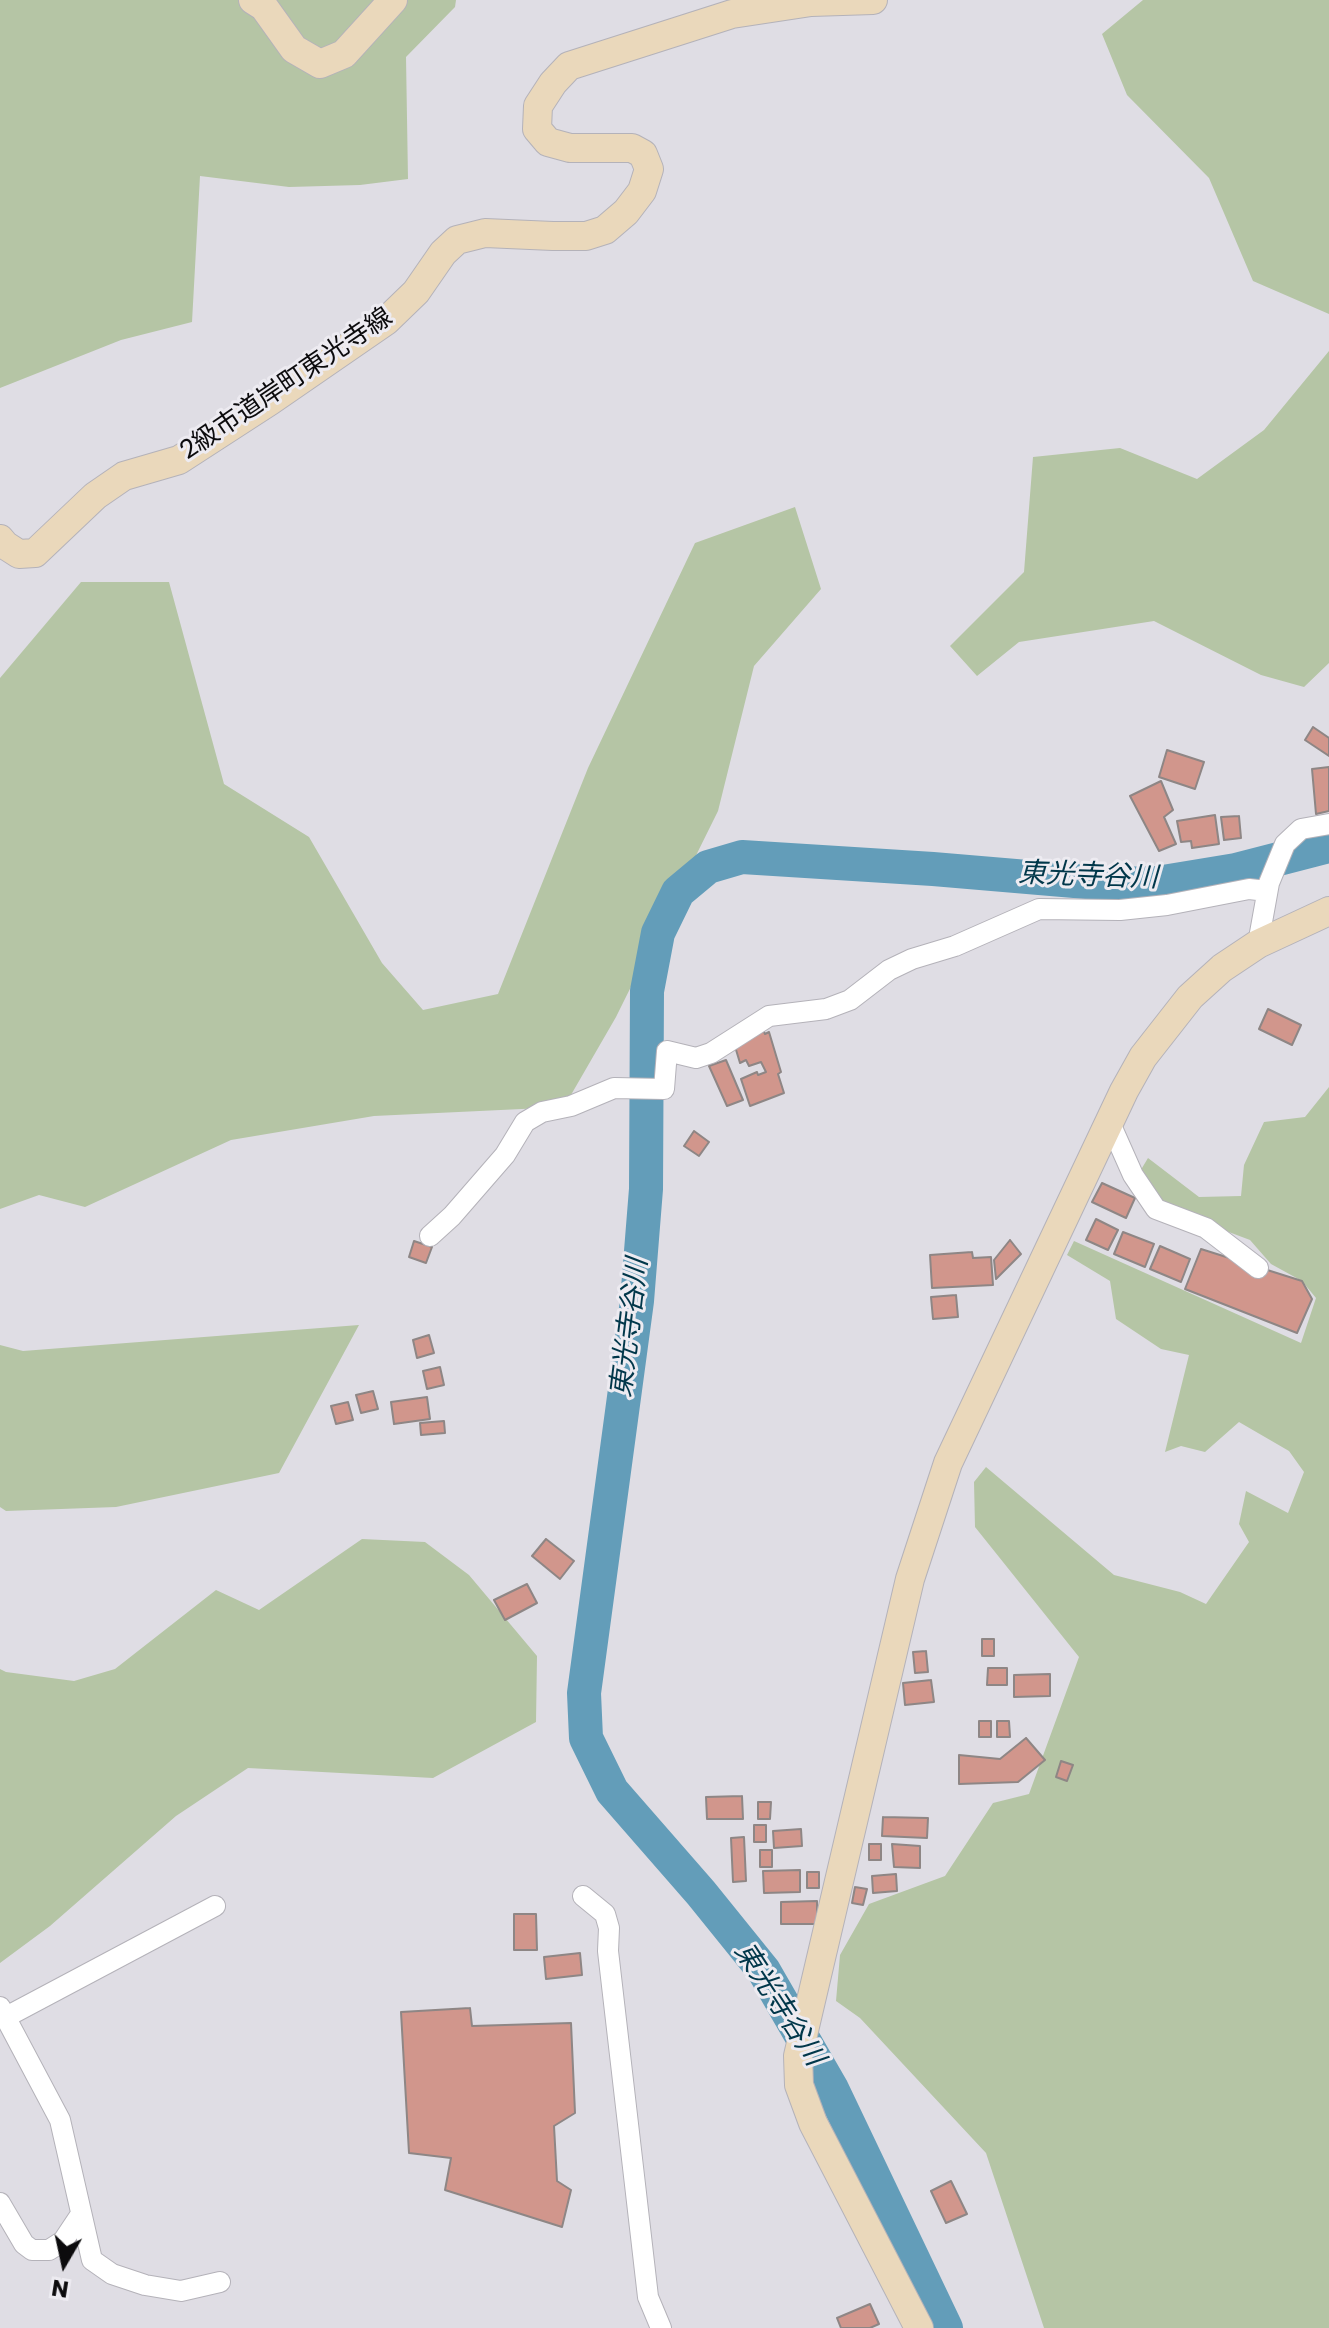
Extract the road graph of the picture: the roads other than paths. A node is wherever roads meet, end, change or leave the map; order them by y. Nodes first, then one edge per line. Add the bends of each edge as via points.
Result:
1 (253, 0) edge
2 (393, 0) edge
3 (873, 0) edge
4 (0, 539) edge
5 (1329, 824) edge
6 (1268, 887) junction
7 (1329, 911) edge
8 (1258, 944) junction
9 (1109, 1121) junction
10 (430, 1236) dead end
11 (1258, 1268) dead end
12 (583, 1896) dead end
13 (215, 1906) dead end
14 (3, 2012) edge
15 (0, 2203) edge
16 (81, 2214) junction
17 (220, 2282) dead end
18 (661, 2328) edge
19 (919, 2328) edge

1 - 2 street via 294,49 320,64 344,54
3 - 4 street, 2級市道岸町東光寺線 via 811,2 732,14 569,66 538,106 537,129 548,142 570,148 632,148 643,154 649,169 642,191 605,230 586,236 485,233 457,240 386,321 179,460 124,476 35,553 19,554
5 - 6 street via 1301,829 1285,844
6 - 8 street
6 - 10 street via 1120,910 1039,909 889,970 850,1000 826,1009 769,1016 696,1058 667,1051 664,1089 614,1088 525,1122 498,1163
7 - 8 street
8 - 9 street via 1190,997 1143,1057
9 - 11 street via 1133,1175 1156,1209 1206,1228
9 - 19 street via 960,1436 926,1525 798,2056 799,2085 813,2123
12 - 18 street via 605,1914 609,1928 648,2297
13 - 14 street
14 - 16 street via 60,2120
15 - 16 street via 32,2250 49,2250 63,2241
16 - 17 street via 92,2260 112,2274 181,2291

